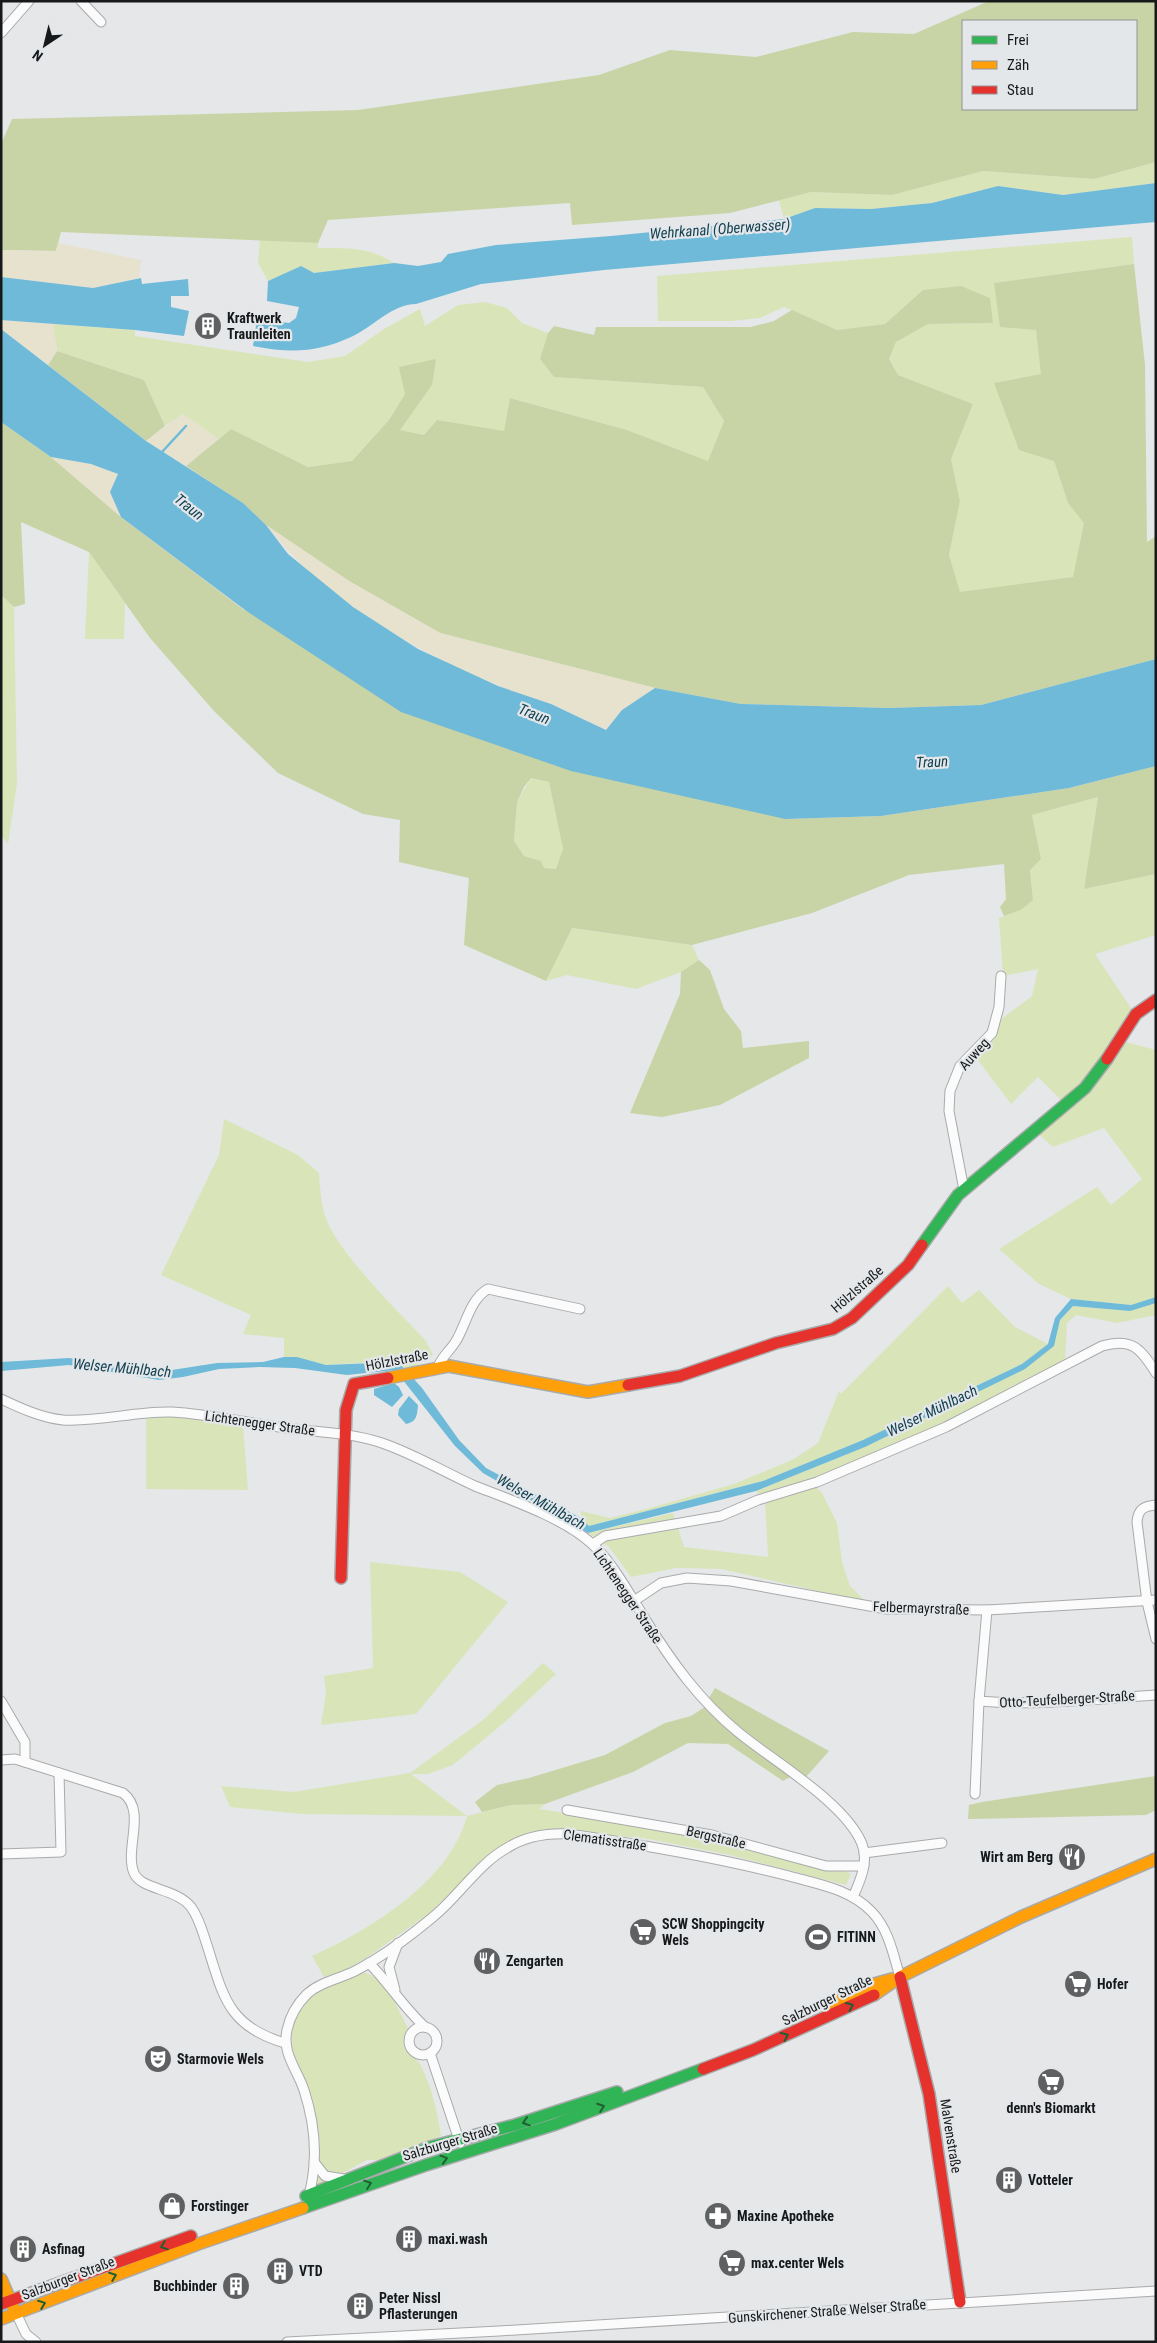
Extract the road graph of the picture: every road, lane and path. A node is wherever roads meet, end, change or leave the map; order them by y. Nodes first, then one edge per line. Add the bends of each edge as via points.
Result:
1 (29, 1) edge
2 (82, 1) edge
3 (101, 22) dead end
4 (1, 33) edge
5 (1002, 976) dead end
6 (1156, 1000) edge
7 (964, 1190) junction
8 (580, 1309) dead end
9 (438, 1367) junction
10 (1156, 1373) edge
11 (1, 1400) edge
12 (344, 1435) junction
13 (1156, 1505) edge
14 (593, 1544) junction
15 (341, 1578) dead end
16 (634, 1601) junction
17 (1151, 1601) edge
18 (987, 1610) junction
19 (1156, 1639) edge
20 (1156, 1695) edge
21 (1, 1701) edge
22 (979, 1701) junction
23 (1, 1760) edge
24 (25, 1762) junction
25 (59, 1773) junction
26 (975, 1794) dead end
27 (567, 1810) dead end
28 (942, 1843) dead end
29 (864, 1853) junction
30 (1, 1854) edge
31 (1156, 1859) edge
32 (864, 1866) junction
33 (853, 1897) junction
34 (398, 1943) junction
35 (377, 1958) junction
36 (368, 1963) junction
37 (389, 1966) junction
38 (900, 1977) junction
39 (396, 1993) junction
40 (405, 2009) junction
41 (425, 2026) junction
42 (411, 2033) junction
43 (286, 2043) junction
44 (430, 2053) junction
45 (458, 2139) junction
46 (462, 2154) junction
47 (314, 2162) junction
48 (349, 2180) junction
49 (309, 2195) junction
50 (1, 2279) edge
51 (1156, 2291) edge
52 (6, 2302) edge
53 (960, 2302) junction
54 (16, 2313) junction
55 (1, 2318) edge
56 (36, 2342) edge
57 (287, 2342) edge

1 - 4 street
2 - 3 street
5 - 7 street, Auweg via 992,1033 960,1066 950,1091 949,1112
6 - 7 main road, Hölzlstraße via 1136,1014 1104,1065 1085,1088
7 - 9 main road, Hölzlstraße via 908,1265 852,1318 824,1332 776,1343 680,1376 588,1392 461,1367
8 - 9 street, Hölzlstraße via 488,1289 477,1299 456,1341
9 - 12 main road, Hölzlstraße via 358,1382 352,1387 347,1400
10 - 14 street via 1142,1353 1130,1345 1102,1346 946,1427 817,1482 758,1500 721,1516 605,1536
11 - 12 street, Lichtenegger Straße via 61,1420 166,1412 205,1414
12 - 14 street, Lichtenegger Straße via 378,1441 410,1453 473,1485 518,1502
12 - 15 main road
13 - 17 street via 1143,1508 1138,1516
14 - 16 street, Lichtenegger Straße
16 - 18 street, Felbermayrstraße via 661,1583 687,1578 751,1584 886,1609
16 - 29 street, Lichtenegger Straße via 677,1669 708,1705 830,1803 851,1825
17 - 18 street, Felbermayrstraße
17 - 19 street
18 - 22 street, Otto-Teufelberger-Straße
20 - 22 street, Otto-Teufelberger-Straße via 1055,1701
21 - 24 street via 25,1742
22 - 26 street, Otto-Teufelberger-Straße
23 - 24 street
24 - 25 street
25 - 30 street via 60,1852
25 - 43 street via 128,1796 133,1814 132,1862 135,1875 146,1885 178,1895 190,1906 232,2011 250,2028
27 - 32 street, Bergstraße via 712,1835 826,1866
28 - 29 street
29 - 32 street, Lichtenegger Straße
31 - 38 main road, Salzburger Straße via 1045,1906
32 - 33 street, Lichtenegger Straße
33 - 34 street, Clematisstraße via 825,1886 718,1858 555,1834 525,1839 496,1854 449,1903
33 - 38 street via 880,1922 888,1936
34 - 35 street, Clematisstraße
34 - 37 street
35 - 36 street, Clematisstraße
35 - 37 street
36 - 39 street
36 - 43 street, Clematisstraße via 309,1992 294,2011
37 - 39 street
38 -> 45 main road, Salzburger Straße via 874,1984 762,2036 614,2093 515,2126
46 -> 38 main road, Salzburger Straße via 556,2124 753,2050 880,1992
38 - 53 main road, Malvenstraße via 925,2073
39 - 40 street
40 - 41 street
40 - 42 street
41 - 42 street
41 - 44 street via 437,2038
42 - 44 street via 412,2049 417,2054
43 - 47 street via 288,2057 310,2111
44 - 45 street
45 - 46 street
45 - 48 main road, Salzburger Straße via 404,2156
54 -> 46 main road, Salzburger Straße via 207,2240
47 - 48 street via 325,2176
47 - 49 street
48 - 49 main road, Salzburger Straße
49 -> 52 main road, Salzburger Straße
50 - 52 main road
51 - 53 street, Gunskirchener Straße Welser Straße
52 - 54 main road
53 - 57 street, Gunskirchener Straße Welser Straße via 499,2332
54 - 55 main road, Salzburger Straße
54 - 56 street via 26,2334

